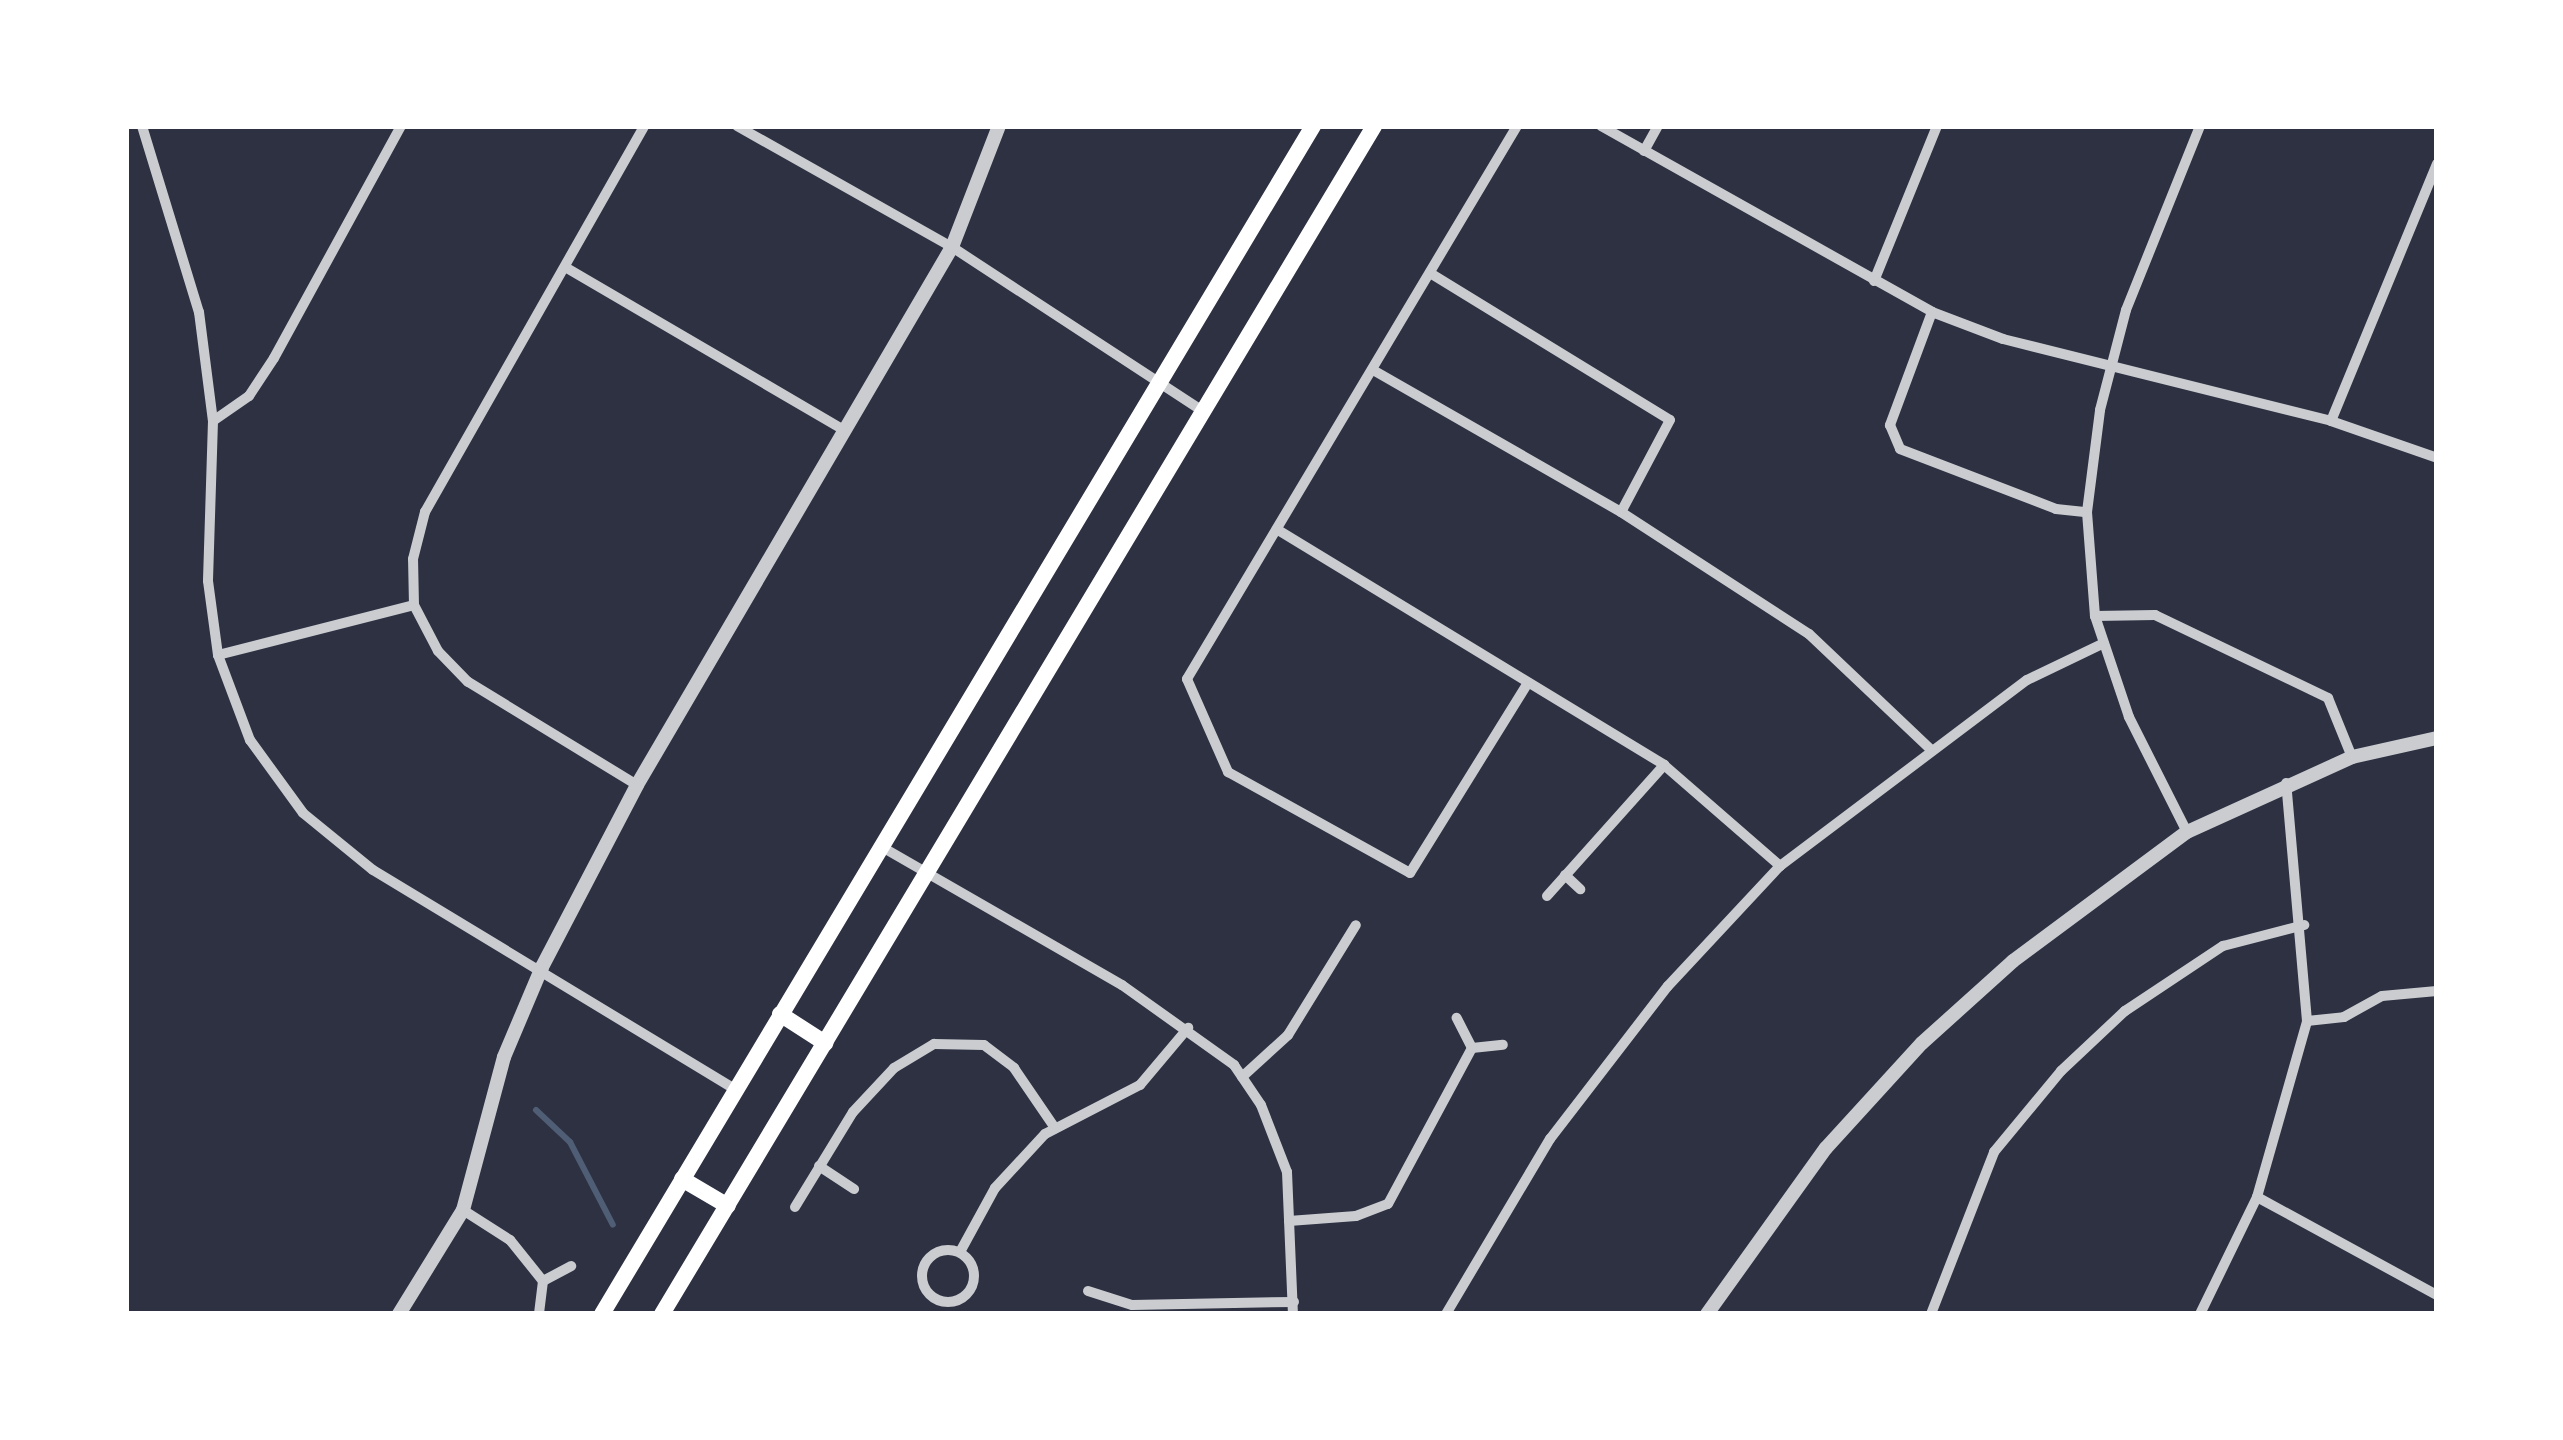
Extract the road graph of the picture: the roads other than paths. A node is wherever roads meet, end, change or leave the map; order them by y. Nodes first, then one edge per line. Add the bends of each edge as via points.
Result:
1 (142, 126) edge
2 (401, 126) edge
3 (644, 126) edge
4 (737, 126) edge
5 (999, 126) edge
6 (1312, 126) edge
7 (1374, 126) edge
8 (1517, 126) edge
9 (1601, 126) edge
10 (1658, 126) edge
11 (1937, 126) edge
12 (2200, 126) edge
13 (1644, 151) junction
14 (2437, 164) edge
15 (952, 247) junction
16 (565, 267) junction
17 (1430, 273) junction
18 (1874, 281) junction
19 (1932, 312) junction
20 (2109, 367) junction
21 (1373, 370) junction
22 (1160, 382) junction
23 (1203, 411) junction
24 (213, 421) junction
25 (2331, 421) junction
26 (844, 430) junction
27 (2437, 458) edge
28 (1621, 512) junction
29 (2087, 512) junction
30 (1278, 530) junction
31 (414, 605) junction
32 (2095, 616) junction
33 (2104, 643) junction
34 (218, 656) junction
35 (1528, 683) junction
36 (2437, 738) edge
37 (1930, 748) junction
38 (2353, 757) junction
39 (1664, 765) junction
40 (2286, 783) junction
41 (637, 784) junction
42 (2187, 832) junction
43 (881, 847) junction
44 (1780, 866) junction
45 (926, 874) junction
46 (1565, 875) junction
47 (1580, 890) dead end
48 (1547, 896) dead end
49 (1356, 925) dead end
50 (2304, 925) junction
51 (542, 967) junction
52 (2437, 991) edge
53 (781, 1015) junction
54 (1457, 1018) dead end
55 (2306, 1021) junction
56 (1188, 1028) junction
57 (825, 1042) junction
58 (1503, 1045) dead end
59 (1472, 1048) junction
60 (1242, 1077) junction
61 (736, 1089) junction
62 (1055, 1128) junction
63 (819, 1166) junction
64 (682, 1179) junction
65 (854, 1189) dead end
66 (2257, 1196) junction
67 (728, 1206) junction
68 (795, 1207) dead end
69 (464, 1210) junction
70 (1289, 1221) junction
71 (960, 1252) junction
72 (571, 1266) dead end
73 (543, 1281) junction
74 (1088, 1291) dead end
75 (2437, 1295) edge
76 (1293, 1308) edge
77 (1127, 1309) edge
78 (399, 1314) edge
79 (538, 1314) edge
80 (602, 1314) edge
81 (662, 1314) edge
82 (1446, 1314) edge
83 (1707, 1314) edge
84 (1931, 1314) edge
85 (2200, 1314) edge

1 - 24 street via 199,312
2 - 24 street via 274,358 249,395
3 - 16 street
4 - 15 street
5 - 15 street
6 - 22 main road
7 - 23 main road
8 - 17 street
9 - 13 street
10 - 13 street
11 - 18 street
12 - 20 street
13 - 18 street
14 - 25 street
15 - 22 street
15 - 26 street
16 - 26 street
16 - 31 street via 425,512 413,560
17 - 21 street
17 - 28 street via 1670,420
18 - 19 street
19 - 20 street
19 - 29 street via 1890,425 1900,449 2056,509
20 - 25 street
20 - 29 street
21 - 28 street
21 - 30 street
22 - 23 street
22 - 43 main road
23 - 45 main road
24 - 34 street via 208,581
25 - 27 street
26 - 41 street
28 - 37 street via 1809,634
29 - 32 street
30 - 35 street
30 - 35 street via 1187,679 1228,772 1410,873
31 - 34 street
31 - 41 street via 438,651 468,682
32 - 33 street
32 - 38 street via 2155,615 2328,698
33 - 37 street via 2027,680
33 - 42 street via 2152,771
34 - 51 street via 250,740 302,813 374,870
35 - 39 street
36 - 38 street
37 - 44 street
38 - 40 street
39 - 44 street
39 - 46 street
40 - 42 street
40 - 50 street
41 - 51 street
42 - 83 street via 2013,961 1922,1043 1826,1148
43 - 45 street
43 - 53 main road
44 - 82 street via 1668,986 1550,1139
45 - 56 street
45 - 57 main road
46 - 47 street
46 - 48 street
49 - 60 street via 1288,1035
50 - 55 street
50 - 84 street via 2223,946 2125,1012 2061,1071 1994,1152
51 - 61 street
51 - 69 street via 504,1057
52 - 55 street via 2381,996 2344,1017
53 - 57 main road
53 - 61 main road
54 - 59 street
55 - 66 street
56 - 60 street
56 - 62 street via 1140,1085
57 - 67 main road
58 - 59 street
59 - 70 street via 1388,1204 1356,1216
60 - 70 street via 1287,1172
61 - 64 main road
62 - 63 street via 1014,1068 984,1045 934,1044 894,1067
62 - 71 street via 995,1188
63 - 65 street
63 - 68 street
64 - 67 main road
64 - 80 main road
66 - 75 street
66 - 85 street
67 - 81 main road
69 - 73 street via 510,1240
69 - 78 street
70 - 76 street
71 - 71 street via 935,1252 920,1277 923,1290 945,1304 973,1286 974,1271
72 - 73 street
73 - 79 street
74 - 77 street
76 - 77 street

